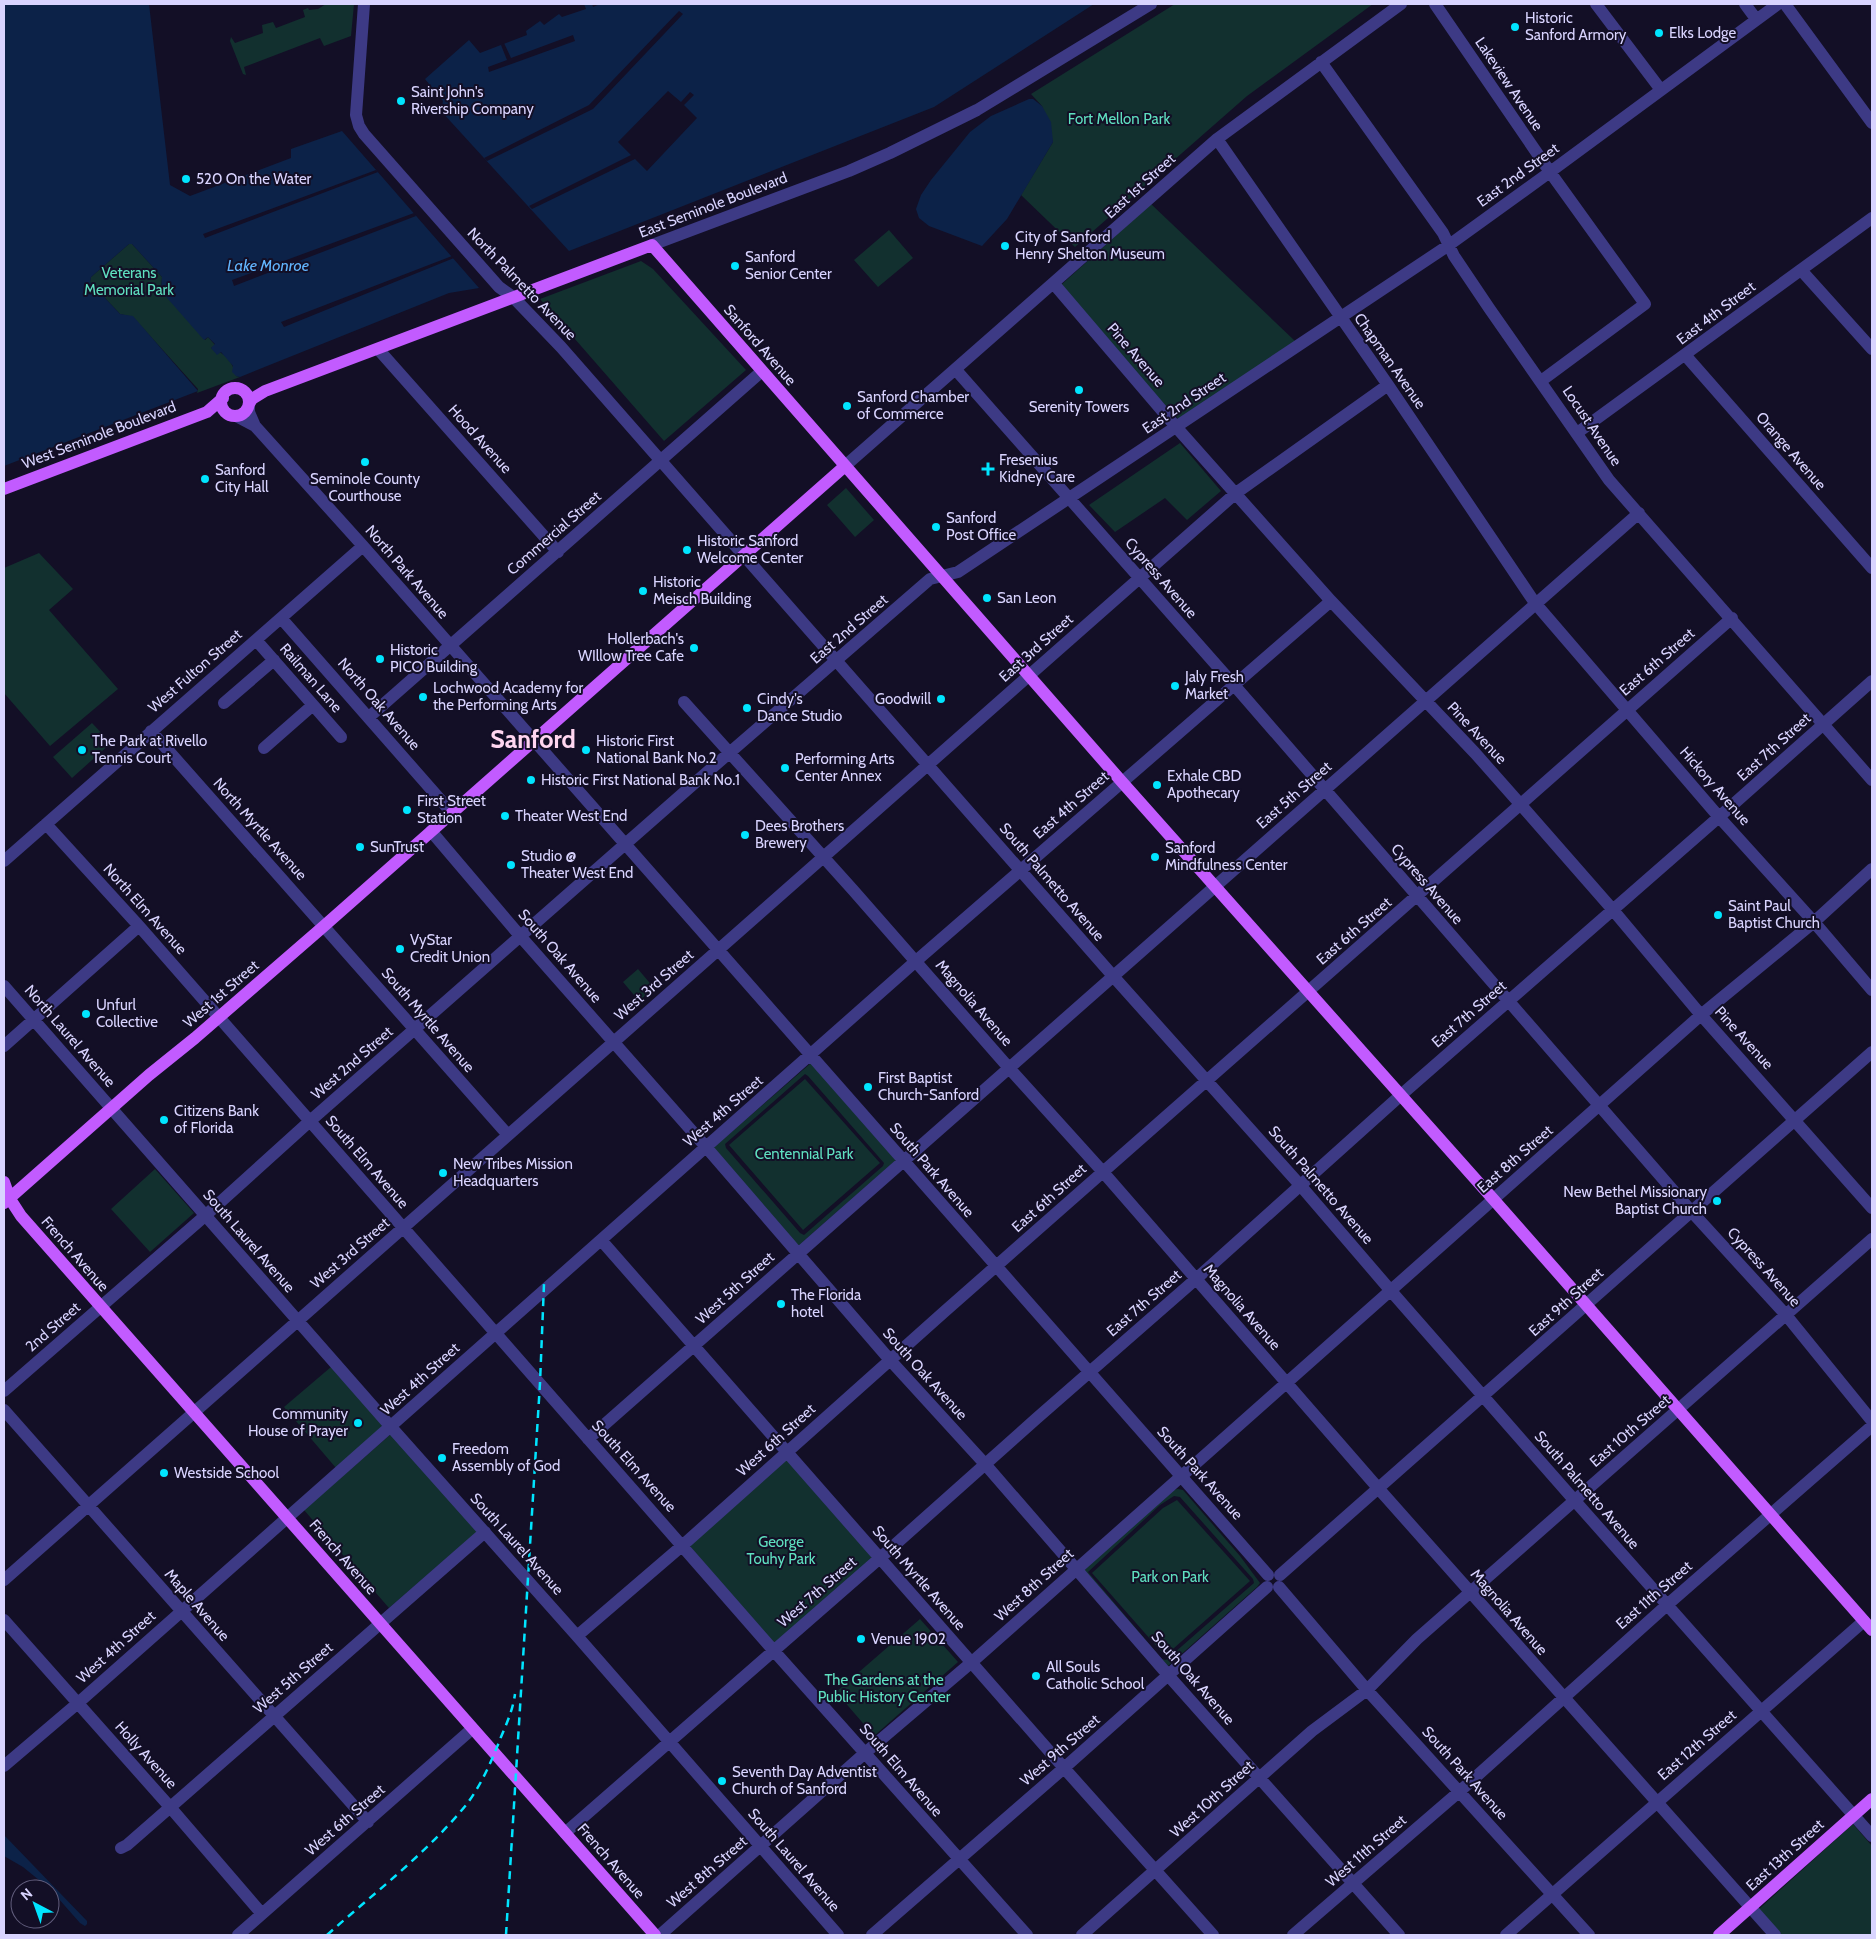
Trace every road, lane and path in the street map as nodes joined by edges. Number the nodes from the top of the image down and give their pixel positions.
1 (364, 4) edge
2 (1151, 4) edge
3 (1401, 4) edge
4 (1434, 4) edge
5 (1596, 4) edge
6 (1745, 4) edge
7 (1778, 4) edge
8 (1785, 4) edge
9 (1756, 19) junction
10 (1321, 62) junction
11 (1661, 90) junction
12 (1872, 123) edge
13 (1217, 138) junction
14 (1550, 172) junction
15 (1872, 218) edge
16 (652, 245) junction
17 (1448, 245) junction
18 (1801, 270) junction
19 (1054, 284) junction
20 (513, 297) junction
21 (1340, 317) junction
22 (378, 349) junction
23 (1872, 349) edge
24 (1686, 356) junction
25 (956, 370) junction
26 (761, 372) junction
27 (1541, 381) junction
28 (1388, 385) junction
29 (242, 390) junction
30 (265, 391) junction
31 (223, 398) junction
32 (249, 405) junction
33 (207, 412) junction
34 (232, 415) junction
35 (255, 426) junction
36 (1177, 428) junction
37 (1577, 433) junction
38 (661, 461) junction
39 (845, 466) junction
40 (4, 489) edge
41 (1236, 493) junction
42 (1069, 498) junction
43 (1639, 513) junction
44 (363, 546) junction
45 (558, 552) junction
46 (744, 555) junction
47 (1872, 568) edge
48 (941, 577) junction
49 (1138, 578) junction
50 (1330, 601) junction
51 (1535, 603) junction
52 (281, 618) junction
53 (1732, 618) junction
54 (256, 640) junction
55 (451, 646) junction
56 (274, 660) junction
57 (838, 660) junction
58 (1029, 676) junction
59 (1872, 681) edge
60 (1234, 685) junction
61 (684, 702) dead end
62 (1426, 702) junction
63 (224, 703) dead end
64 (314, 706) junction
65 (1628, 710) junction
66 (369, 718) junction
67 (1823, 724) junction
68 (151, 732) junction
69 (341, 737) dead end
70 (533, 740) junction
71 (264, 748) dead end
72 (730, 753) junction
73 (928, 766) junction
74 (1872, 780) edge
75 (1122, 782) junction
76 (1324, 790) junction
77 (1521, 805) junction
78 (452, 812) junction
79 (1719, 817) junction
80 (46, 824) junction
81 (431, 831) junction
82 (626, 845) junction
83 (823, 857) junction
84 (4, 861) edge
85 (1872, 869) edge
86 (1021, 870) junction
87 (1215, 886) junction
88 (1417, 897) junction
89 (1614, 910) junction
90 (1814, 922) junction
91 (139, 926) junction
92 (324, 926) junction
93 (521, 937) junction
94 (719, 951) junction
95 (916, 961) junction
96 (1113, 976) junction
97 (4, 986) edge
98 (1872, 990) edge
99 (1308, 991) junction
100 (1508, 1002) junction
101 (1701, 1015) junction
102 (218, 1018) junction
103 (34, 1019) junction
104 (415, 1030) junction
105 (614, 1043) junction
106 (4, 1046) edge
107 (1872, 1052) edge
108 (812, 1056) junction
109 (1009, 1068) junction
110 (1208, 1080) junction
111 (1401, 1095) junction
112 (1601, 1106) junction
113 (111, 1108) junction
114 (1795, 1120) junction
115 (310, 1121) junction
116 (508, 1135) junction
117 (706, 1147) junction
118 (904, 1161) junction
119 (1103, 1172) junction
120 (4, 1182) edge
121 (1300, 1184) junction
122 (1494, 1200) junction
123 (5, 1202) edge
124 (1872, 1208) edge
125 (1691, 1211) junction
126 (206, 1215) junction
127 (404, 1228) junction
128 (1872, 1239) edge
129 (601, 1240) junction
130 (798, 1254) junction
131 (996, 1267) junction
132 (1196, 1279) junction
133 (1391, 1291) junction
134 (1587, 1306) junction
135 (100, 1307) junction
136 (1786, 1315) junction
137 (297, 1321) junction
138 (496, 1334) junction
139 (694, 1346) junction
140 (890, 1360) junction
141 (1088, 1372) junction
142 (1287, 1383) junction
143 (4, 1391) edge
144 (1484, 1396) junction
145 (4, 1410) edge
146 (1678, 1411) junction
147 (194, 1412) junction
148 (1872, 1421) edge
149 (1872, 1426) edge
150 (391, 1427) junction
151 (588, 1439) junction
152 (787, 1452) junction
153 (984, 1464) junction
154 (1182, 1476) junction
155 (1378, 1488) junction
156 (1575, 1501) junction
157 (88, 1506) junction
158 (1771, 1515) junction
159 (287, 1518) junction
160 (485, 1532) junction
161 (683, 1545) junction
162 (880, 1558) junction
163 (1076, 1570) junction
164 (4, 1580) edge
165 (1273, 1581) junction
166 (1470, 1592) junction
167 (1667, 1605) junction
168 (181, 1611) junction
169 (4, 1620) edge
170 (380, 1623) junction
171 (1868, 1626) edge
172 (577, 1636) junction
173 (774, 1651) junction
174 (972, 1662) junction
175 (1168, 1675) junction
176 (1367, 1690) junction
177 (1563, 1698) junction
178 (78, 1703) junction
179 (1760, 1710) junction
180 (274, 1717) junction
181 (472, 1729) junction
182 (669, 1743) junction
183 (865, 1753) junction
184 (4, 1766) edge
185 (1064, 1768) junction
186 (1259, 1778) junction
187 (1460, 1791) junction
188 (1872, 1799) edge
189 (1656, 1802) junction
190 (170, 1807) junction
191 (1854, 1815) junction
192 (368, 1822) junction
193 (565, 1833) junction
194 (1872, 1836) edge
195 (761, 1846) junction
196 (121, 1848) dead end
197 (958, 1860) junction
198 (1157, 1871) junction
199 (1353, 1883) junction
200 (1553, 1895) junction
201 (1751, 1908) junction
202 (262, 1914) junction
203 (238, 1935) edge
204 (654, 1935) edge
205 (660, 1935) edge
206 (838, 1935) edge
207 (872, 1935) edge
208 (1026, 1935) edge
209 (1082, 1935) edge
210 (1213, 1935) edge
211 (1293, 1935) edge
212 (1399, 1935) edge
213 (1506, 1935) edge
214 (1589, 1935) edge
215 (1718, 1935) edge
216 (1774, 1935) edge

1 - 20 street, North Palmetto Avenue
2 - 16 street, East Seminole Boulevard
3 - 10 street, East 1st Street
4 - 14 street, Lakeview Avenue
5 - 11 street
6 - 9 street
7 - 9 street, East 2nd Street
8 - 12 street
9 - 11 street, East 2nd Street
10 - 13 street, East 1st Street
10 - 17 street, Locust Avenue
11 - 14 street, East 2nd Street
13 - 19 street, East 1st Street
13 - 21 street, Chapman Avenue
14 - 17 street, East 2nd Street
14 - 27 street, Lakeview Avenue
15 - 18 street, East 4th Street
16 - 20 main road, East Seminole Boulevard
16 - 26 main road, Sanford Avenue
17 - 21 street, East 2nd Street
17 - 27 street, Locust Avenue
18 - 23 street
18 - 24 street, East 4th Street
19 - 25 street, East 1st Street
19 - 36 street, Pine Avenue
20 - 22 main road, East Seminole Boulevard
20 - 38 street, North Palmetto Avenue
21 - 28 street, Chapman Avenue
21 - 36 street, East 2nd Street
22 - 30 main road, East Seminole Boulevard
22 - 45 street, Hood Avenue
24 - 37 street, East 4th Street
24 - 47 street, Orange Avenue
25 - 39 street, East 1st Street
25 - 42 street, Cypress Avenue
26 - 38 street, Commercial Street
26 - 39 main road, Sanford Avenue
27 - 37 street, Locust Avenue
28 - 41 street, East 3rd Street
28 - 51 street, Chapman Avenue
29 - 30 main road, East Seminole Boulevard
29 - 31 main road, West Seminole Boulevard
29 - 32 main road
30 - 32 main road, East Seminole Boulevard
31 - 33 main road, West Seminole Boulevard
31 - 34 main road
32 - 34 main road
32 - 35 street
33 - 34 main road, West Seminole Boulevard
33 - 40 main road, West Seminole Boulevard
34 - 35 street
35 - 44 street, North Park Avenue
36 - 41 street, Pine Avenue
36 - 42 street, East 2nd Street
37 - 43 street, Locust Avenue
38 - 45 street, Commercial Street
38 - 46 street, North Palmetto Avenue
39 - 46 main road, West 1st Street
39 - 48 main road, Sanford Avenue
41 - 49 street, East 3rd Street
41 - 50 street, Pine Avenue
42 - 48 street, East 2nd Street
42 - 49 street, Cypress Avenue
43 - 51 street, East 5th Street
43 - 53 street, Locust Avenue
44 - 52 street, West Fulton Street
44 - 55 street, North Park Avenue
45 - 55 street, Commercial Street
46 - 57 street, South Palmetto Avenue
46 - 70 main road, West 1st Street
48 - 57 street, East 2nd Street
48 - 58 main road, Sanford Avenue
49 - 58 street, East 3rd Street
49 - 60 street, Cypress Avenue
50 - 60 street, East 4th Street
50 - 62 street, Pine Avenue
51 - 62 street, East 5th Street
51 - 65 street, Hickory Avenue
52 - 54 street, West Fulton Street
52 - 66 street, North Oak Avenue
53 - 65 street, East 6th Street
53 - 67 street, Locust Avenue
54 - 56 street, Railman Lane
54 - 68 street, West Fulton Street
55 - 66 street, Commercial Street
55 - 70 street, North Park Avenue
56 - 63 street
56 - 64 street, Railman Lane
57 - 72 street, East 2nd Street
57 - 73 street, South Palmetto Avenue
58 - 73 street, East 3rd Street
58 - 75 main road, Sanford Avenue
59 - 67 street, East 7th Street
60 - 75 street, East 4th Street
60 - 76 street, Cypress Avenue
61 - 72 street, Magnolia Avenue
62 - 76 street, East 5th Street
62 - 77 street, Pine Avenue
64 - 69 street, Railman Lane
64 - 71 street
65 - 77 street, East 6th Street
65 - 79 street, Hickory Avenue
66 - 78 street, North Oak Avenue
67 - 74 street, Locust Avenue
67 - 79 street, East 7th Street
68 - 80 street, West Fulton Street
68 - 92 street, North Myrtle Avenue
70 - 78 main road, West 1st Street
70 - 82 street, South Park Avenue
72 - 82 street, East 2nd Street
72 - 83 street, Magnolia Avenue
73 - 83 street, East 3rd Street
73 - 86 street, South Palmetto Avenue
75 - 86 street, East 4th Street
75 - 87 main road, Sanford Avenue
76 - 87 street, East 5th Street
76 - 88 street, Cypress Avenue
77 - 88 street, East 6th Street
77 - 89 street, Pine Avenue
78 - 81 main road, West 1st Street
79 - 89 street, East 7th Street
79 - 90 street, Hickory Avenue
80 - 84 street, West Fulton Street
80 - 91 street, North Elm Avenue
81 - 92 main road, West 1st Street
81 - 93 street, South Oak Avenue
82 - 93 street, West 2nd Street
82 - 94 street, South Park Avenue
83 - 94 street, East 3rd Street
83 - 95 street, Magnolia Avenue
85 - 90 street, East 8th Street
86 - 95 street, East 4th Street
86 - 96 street, South Palmetto Avenue
87 - 96 street, East 5th Street
87 - 99 main road, Sanford Avenue
88 - 99 street, East 6th Street
88 - 100 street, Cypress Avenue
89 - 100 street, East 7th Street
89 - 101 street, Pine Avenue
90 - 98 street, Hickory Avenue
90 - 101 street, East 8th Street
91 - 102 street, North Elm Avenue
91 - 103 street
92 - 102 main road, West 1st Street
92 - 104 street, South Myrtle Avenue
93 - 104 street, West 2nd Street
93 - 105 street, South Oak Avenue
94 - 105 street, West 3rd Street
94 - 108 street, South Park Avenue
95 - 108 street, East 4th Street
95 - 109 street, Magnolia Avenue
96 - 109 street, East 5th Street
96 - 110 street, South Palmetto Avenue
97 - 103 street, North Laurel Avenue
99 - 110 street, East 6th Street
99 - 111 main road, Sanford Avenue
100 - 111 street, East 7th Street
100 - 112 street, Cypress Avenue
101 - 112 street, East 8th Street
101 - 114 street, Pine Avenue
102 - 113 main road, West 1st Street
102 - 115 street, South Elm Avenue
103 - 106 street
103 - 113 street, North Laurel Avenue
104 - 115 street, West 2nd Street
104 - 116 street, South Myrtle Avenue
105 - 116 street, West 3rd Street
105 - 117 street, South Oak Avenue
107 - 114 street, East 9th Street
108 - 117 street, West 4th Street
108 - 118 street, South Park Avenue
109 - 118 street, East 5th Street
109 - 119 street, Magnolia Avenue
110 - 119 street, East 6th Street
110 - 121 street, South Palmetto Avenue
111 - 121 street, East 7th Street
111 - 122 main road, Sanford Avenue
112 - 122 street, East 8th Street
112 - 125 street, Cypress Avenue
113 - 123 main road, West 1st Street
113 - 126 street, South Laurel Avenue
114 - 124 street, Pine Avenue
114 - 125 street, East 9th Street
115 - 126 street, West 2nd Street
115 - 127 street, South Elm Avenue
116 - 127 street, West 3rd Street
117 - 129 street, West 4th Street
117 - 130 street, South Oak Avenue
118 - 130 street, West 5th Street
118 - 131 street, South Park Avenue
119 - 131 street, East 6th Street
119 - 132 street, Magnolia Avenue
120 - 123 main road, French Avenue
121 - 132 street, East 7th Street
121 - 133 street, South Palmetto Avenue
122 - 133 street, East 8th Street
122 - 134 main road, Sanford Avenue
123 - 135 main road, French Avenue
125 - 134 street, East 9th Street
125 - 136 street, Cypress Avenue
126 - 135 street, West 2nd Street
126 - 137 street, South Laurel Avenue
127 - 137 street, West 3rd Street
127 - 138 street, South Elm Avenue
128 - 136 street, East 10th Street
129 - 138 street, West 4th Street
129 - 139 street, South Myrtle Avenue
130 - 139 street, West 5th Street
130 - 140 street, South Oak Avenue
131 - 140 street, West 6th Street
131 - 141 street, South Park Avenue
132 - 141 street, East 7th Street
132 - 142 street, Magnolia Avenue
133 - 142 street, East 8th Street
133 - 144 street, South Palmetto Avenue
134 - 144 street, East 9th Street
134 - 146 main road, Sanford Avenue
135 - 143 street, 2nd Street
135 - 147 main road, French Avenue
136 - 146 street, East 10th Street
136 - 148 street, Cypress Avenue
137 - 147 street, West 3rd Street
137 - 150 street, South Laurel Avenue
138 - 150 street, West 4th Street
138 - 151 street, South Elm Avenue
139 - 151 street, West 5th Street
139 - 152 street, South Myrtle Avenue
140 - 152 street, West 6th Street
140 - 153 street, South Oak Avenue
141 - 153 street, West 7th Street
141 - 154 street, South Park Avenue
142 - 154 street, East 8th Street
142 - 155 street, Magnolia Avenue
144 - 155 street, East 9th Street
144 - 156 street, South Palmetto Avenue
145 - 157 street, Maple Avenue
146 - 156 street, East 10th Street
146 - 158 main road, Sanford Avenue
147 - 157 street, West 3rd Street
147 - 159 main road, French Avenue
149 - 158 street, East 11th Street
150 - 159 street, West 4th Street
150 - 160 street, South Laurel Avenue
151 - 161 street, South Elm Avenue
152 - 161 street, West 6th Street
152 - 162 street, South Myrtle Avenue
153 - 162 street, West 7th Street
153 - 163 street, South Oak Avenue
154 - 163 street, West 8th Street
154 - 165 street, South Park Avenue
155 - 165 street, East 9th Street
155 - 166 street, Magnolia Avenue
156 - 166 street, East 10th Street
156 - 167 street, South Palmetto Avenue
157 - 164 street, West 3rd Street
157 - 168 street, Maple Avenue
158 - 167 street, East 11th Street
158 - 171 main road, Sanford Avenue
159 - 168 street, West 4th Street
159 - 170 main road, French Avenue
160 - 170 street, West 5th Street
160 - 172 street, South Laurel Avenue
161 - 172 street, West 6th Street
161 - 173 street, South Elm Avenue
162 - 173 street, West 7th Street
162 - 174 street, South Myrtle Avenue
163 - 174 street, West 8th Street
163 - 175 street, South Oak Avenue
165 - 175 street, West 9th Street
165 - 176 street, South Park Avenue
166 - 176 street, East 10th Street
166 - 177 street, Magnolia Avenue
167 - 177 street, East 11th Street
167 - 179 street, South Palmetto Avenue
168 - 178 street, West 4th Street
168 - 180 street, Maple Avenue
169 - 178 street, Holly Avenue
170 - 180 street, West 5th Street
170 - 181 main road, French Avenue
171 - 179 street, East 12th Street
172 - 182 street, South Laurel Avenue
173 - 182 street, West 7th Street
173 - 183 street, South Elm Avenue
174 - 183 street, West 8th Street
174 - 185 street, South Myrtle Avenue
175 - 185 street, West 9th Street
175 - 186 street, South Oak Avenue
176 - 186 street, West 10th Street
176 - 187 street, South Park Avenue
177 - 187 street, East 11th Street
177 - 189 street, Magnolia Avenue
178 - 184 street, West 4th Street
178 - 190 street, Holly Avenue
179 - 189 street, East 12th Street
179 - 191 street, South Palmetto Avenue
180 - 190 street, West 5th Street
180 - 192 street, Maple Avenue
181 - 192 street, West 6th Street
181 - 193 main road, French Avenue
182 - 193 street, West 7th Street
182 - 195 street, South Laurel Avenue
183 - 195 street, West 8th Street
183 - 197 street, South Elm Avenue
185 - 197 street, West 9th Street
185 - 198 street, South Myrtle Avenue
186 - 198 street, West 10th Street
186 - 199 street, South Oak Avenue
187 - 199 street, West 11th Street
187 - 200 street, South Park Avenue
188 - 191 main road, East 13th Street
189 - 200 street, East 12th Street
189 - 201 street, Magnolia Avenue
190 - 196 street, West 5th Street
190 - 202 street, Holly Avenue
191 - 194 street, South Palmetto Avenue
191 - 201 main road, East 13th Street
192 - 202 street, West 6th Street
193 - 204 main road, French Avenue
195 - 205 street, West 8th Street
195 - 206 street, South Laurel Avenue
197 - 207 street, West 9th Street
197 - 208 street, South Elm Avenue
198 - 209 street, West 10th Street
198 - 210 street, South Myrtle Avenue
199 - 211 street, West 11th Street
199 - 212 street, South Oak Avenue
200 - 213 street, East 12th Street
200 - 214 street, South Park Avenue
201 - 215 main road, East 13th Street
201 - 216 street, Magnolia Avenue
202 - 203 street, West 6th Street

